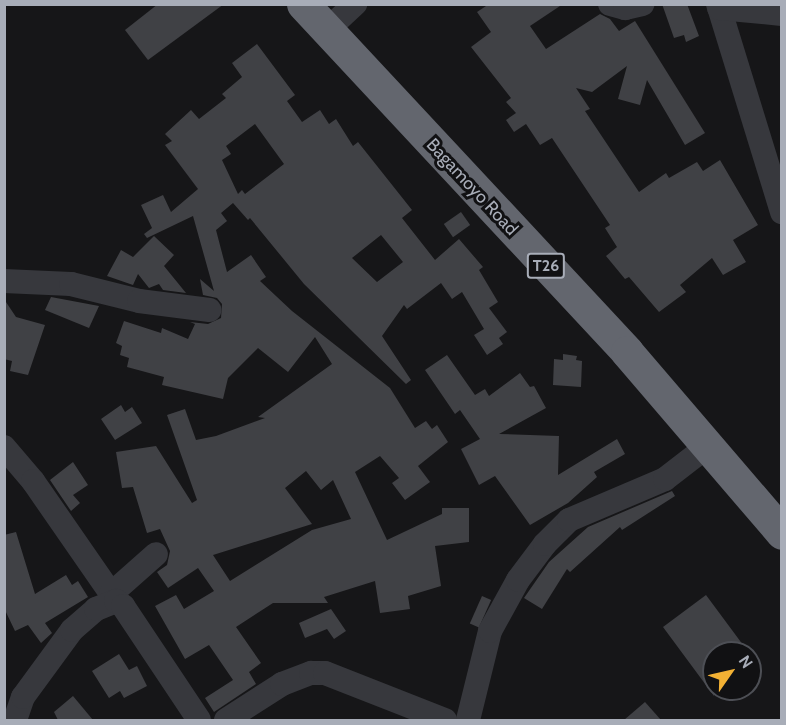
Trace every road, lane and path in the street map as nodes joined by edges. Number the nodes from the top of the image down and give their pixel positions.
1 (303, 4) edge
2 (355, 4) edge
3 (610, 4) edge
4 (643, 4) edge
5 (719, 6) edge
6 (782, 14) edge
7 (326, 31) junction
8 (782, 212) edge
9 (4, 281) edge
10 (209, 310) dead end
11 (709, 445) junction
12 (4, 447) edge
13 (782, 533) edge
14 (156, 554) dead end
15 (114, 598) junction
16 (15, 720) edge
17 (199, 720) edge
18 (226, 720) edge
19 (445, 720) edge
20 (468, 720) edge

1 - 7 highway, Bagamoyo Road / T26
2 - 7 street
3 - 4 street
5 - 6 street
5 - 8 street
7 - 11 highway, Bagamoyo Road / T26
9 - 10 street
11 - 13 highway, Bagamoyo Road / T26
11 - 20 street
12 - 15 street
14 - 15 street
15 - 16 street
15 - 17 street
18 - 19 street

